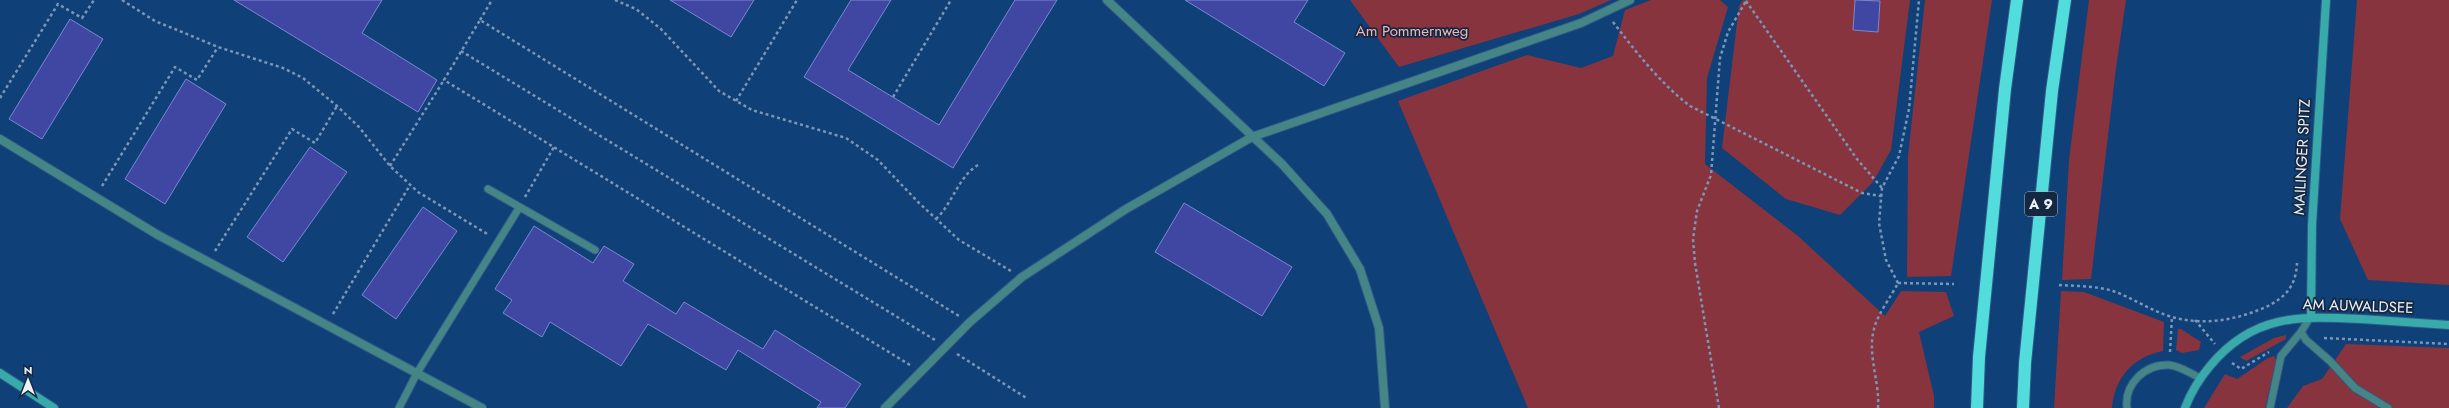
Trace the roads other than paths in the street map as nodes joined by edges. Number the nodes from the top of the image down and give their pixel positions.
1 (1107, 0) edge
2 (1630, 0) edge
3 (2017, 0) edge
4 (2064, 0) edge
5 (2326, 0) edge
6 (1252, 137) junction
7 (0, 139) edge
8 (488, 189) dead end
9 (519, 208) junction
10 (595, 250) dead end
11 (2311, 316) junction
12 (2449, 325) edge
13 (2301, 332) junction
14 (417, 373) junction
15 (0, 374) edge
16 (2200, 378) junction
17 (54, 408) edge
18 (399, 408) edge
19 (482, 408) edge
20 (885, 408) edge
21 (1385, 408) edge
22 (1977, 408) edge
23 (2023, 408) edge
24 (2127, 408) edge
25 (2185, 408) edge
26 (2270, 408) edge
27 (2388, 408) edge

1 - 6 street
2 - 6 street
3 - 22 highway
4 - 23 highway, A 9
5 - 11 street, MAILINGER SPITZ
6 - 20 street
6 - 21 street
7 - 14 street
8 - 9 lane
9 - 10 lane
9 - 14 lane
11 - 12 street, AM AUWALDSEE
11 - 13 lane
11 - 16 street, AM AUWALDSEE
13 - 26 lane
13 - 27 lane
14 - 18 lane
14 - 19 street
15 - 17 street
16 - 24 lane
16 - 25 street, AM AUWALDSEE

